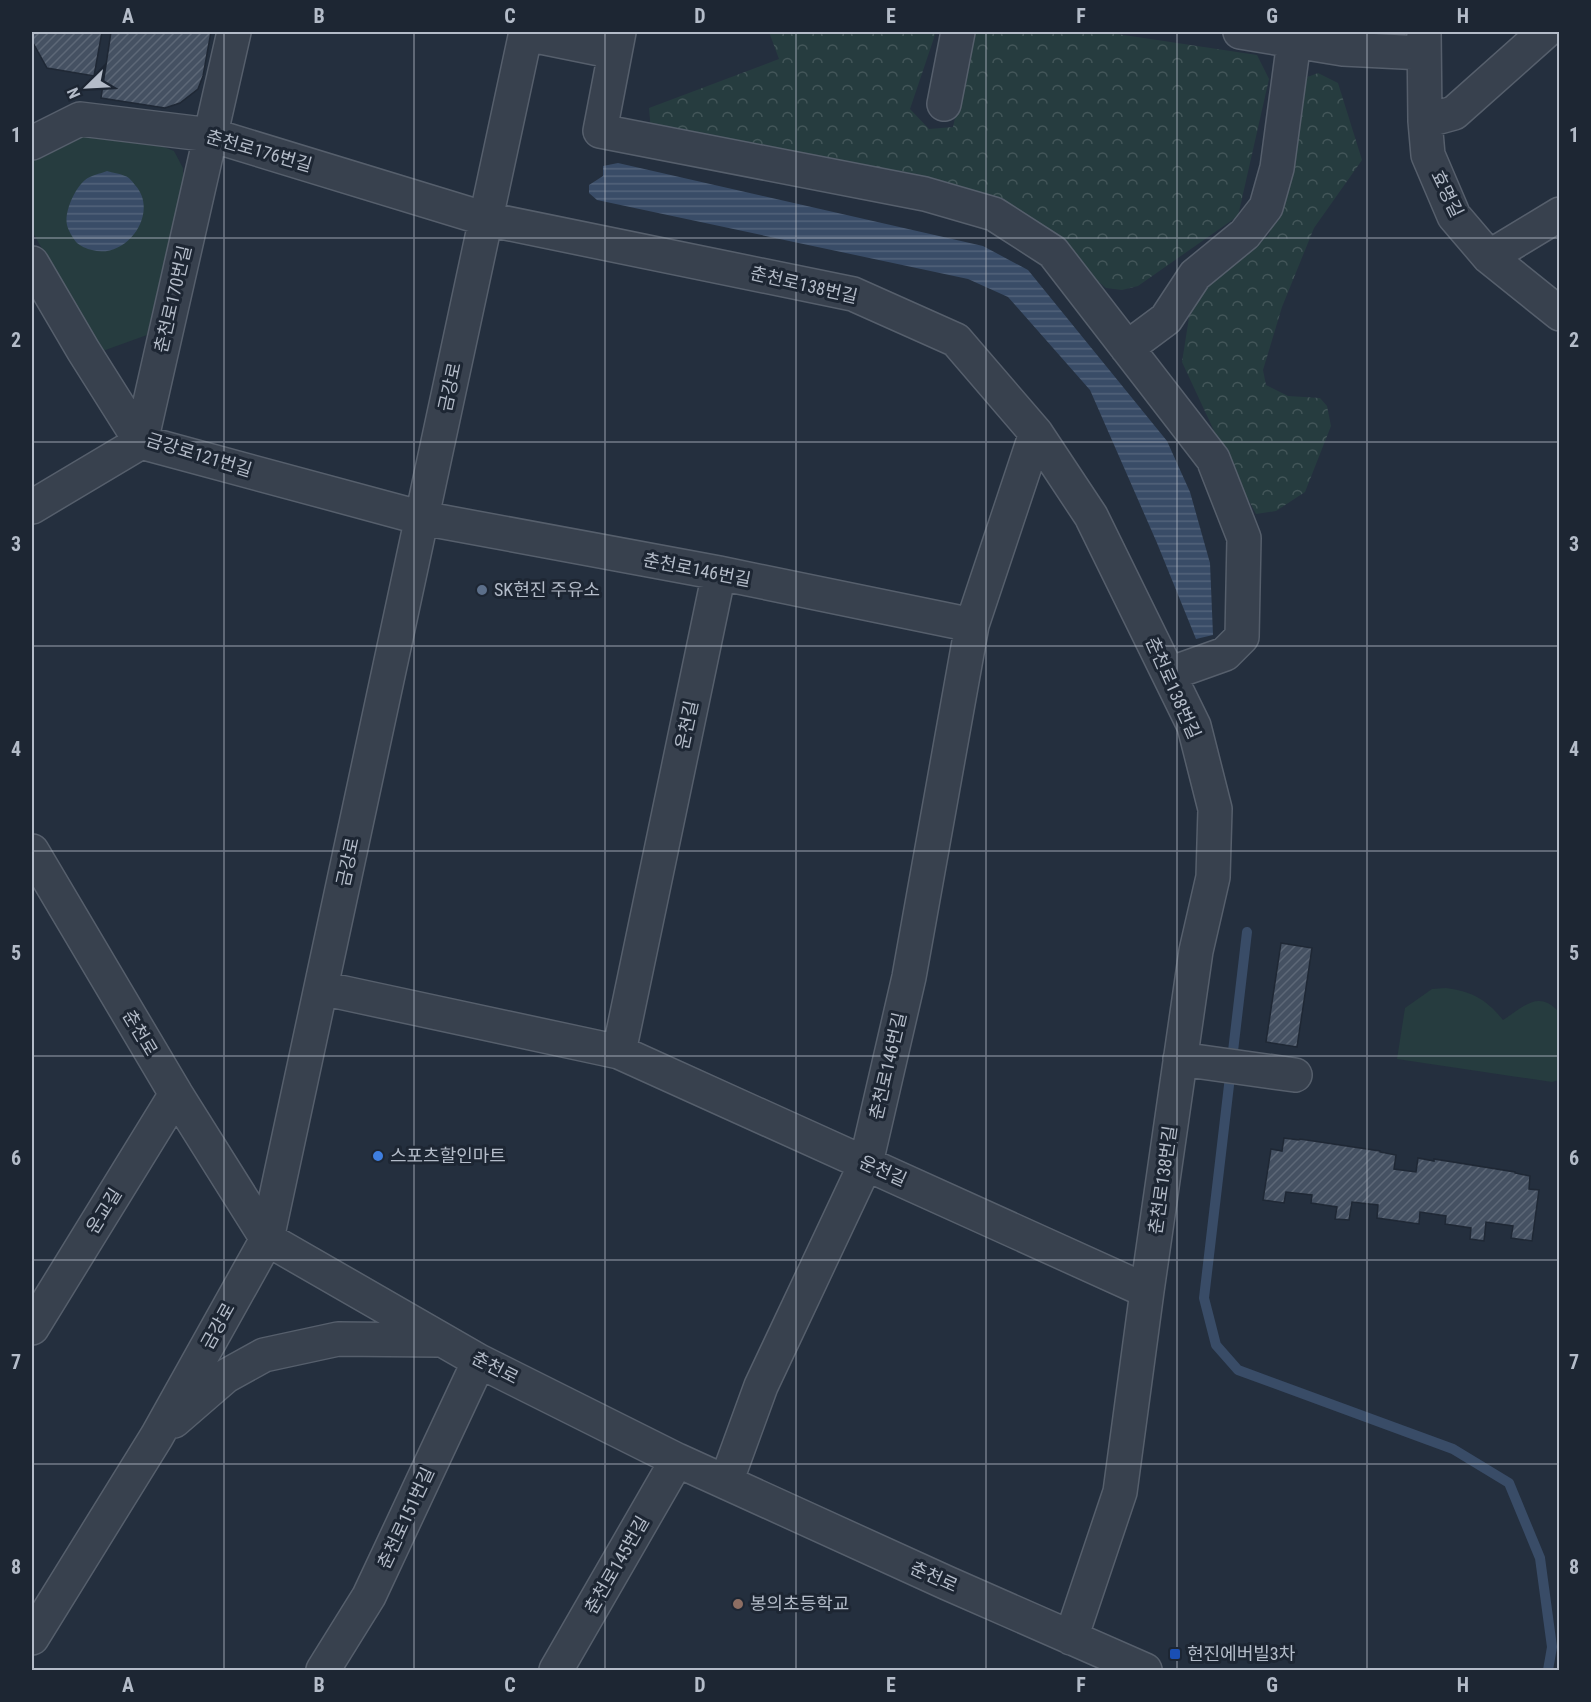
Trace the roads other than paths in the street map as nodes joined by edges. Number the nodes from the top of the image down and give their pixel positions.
1 (234, 32) edge
2 (958, 32) edge
3 (1240, 32) edge
4 (1545, 32) edge
5 (526, 33) edge
6 (1294, 41) junction
7 (617, 42) edge
8 (1423, 42) edge
9 (944, 104) dead end
10 (1425, 121) junction
11 (211, 135) junction
12 (32, 143) edge
13 (1560, 214) edge
14 (486, 219) junction
15 (1489, 257) junction
16 (32, 263) edge
17 (1560, 314) edge
18 (1127, 348) junction
19 (1036, 433) junction
20 (141, 442) junction
21 (32, 507) edge
22 (422, 518) junction
23 (719, 573) junction
24 (972, 626) junction
25 (1169, 674) junction
26 (32, 850) edge
27 (321, 988) junction
28 (619, 1052) junction
29 (1180, 1059) junction
30 (1295, 1075) dead end
31 (176, 1094) junction
32 (866, 1163) junction
33 (267, 1239) junction
34 (1147, 1291) junction
35 (37, 1306) edge
36 (442, 1340) junction
37 (479, 1361) junction
38 (157, 1436) junction
39 (677, 1460) junction
40 (726, 1482) junction
41 (32, 1638) edge
42 (1071, 1638) junction
43 (323, 1671) edge
44 (556, 1671) edge
45 (1144, 1671) edge

1 - 11 street, 춘천로170번길
2 - 9 street
3 - 6 street
4 - 10 street
5 - 7 street
5 - 14 street, 금강로
6 - 8 street
6 - 18 street
7 - 18 street
8 - 10 street, 효명길
10 - 15 street, 효명길
11 - 12 street, 춘천로176번길
11 - 14 street, 춘천로176번길
11 - 20 street, 춘천로170번길
13 - 15 street
14 - 19 street, 춘천로138번길
14 - 22 street, 금강로
15 - 17 street, 효명길
16 - 20 street, 금강로121번길
18 - 25 street
19 - 24 street, 춘천로146번길
19 - 25 street, 춘천로138번길
20 - 21 street
20 - 22 street, 금강로121번길
22 - 23 street, 춘천로146번길
22 - 27 street, 금강로
23 - 24 street, 춘천로146번길
23 - 28 street, 운천길
24 - 32 street, 춘천로146번길
25 - 29 street, 춘천로138번길
26 - 31 street, 춘천로
27 - 28 street, 운천길
27 - 33 street, 금강로
28 - 32 street, 운천길
29 - 30 street
29 - 34 street, 춘천로138번길
31 - 33 street, 춘천로
31 - 35 street, 운교길
32 - 34 street, 운천길
32 - 40 street, 춘천로146번길
33 - 36 street, 춘천로
33 - 38 street, 금강로
34 - 42 street, 춘천로138번길
36 - 37 street, 춘천로
36 - 38 street
37 - 39 street, 춘천로
37 - 43 street, 춘천로151번길
38 - 41 street, 금강로
39 - 40 street, 춘천로
39 - 44 street, 춘천로145번길
40 - 42 street, 춘천로
42 - 45 street, 춘천로

